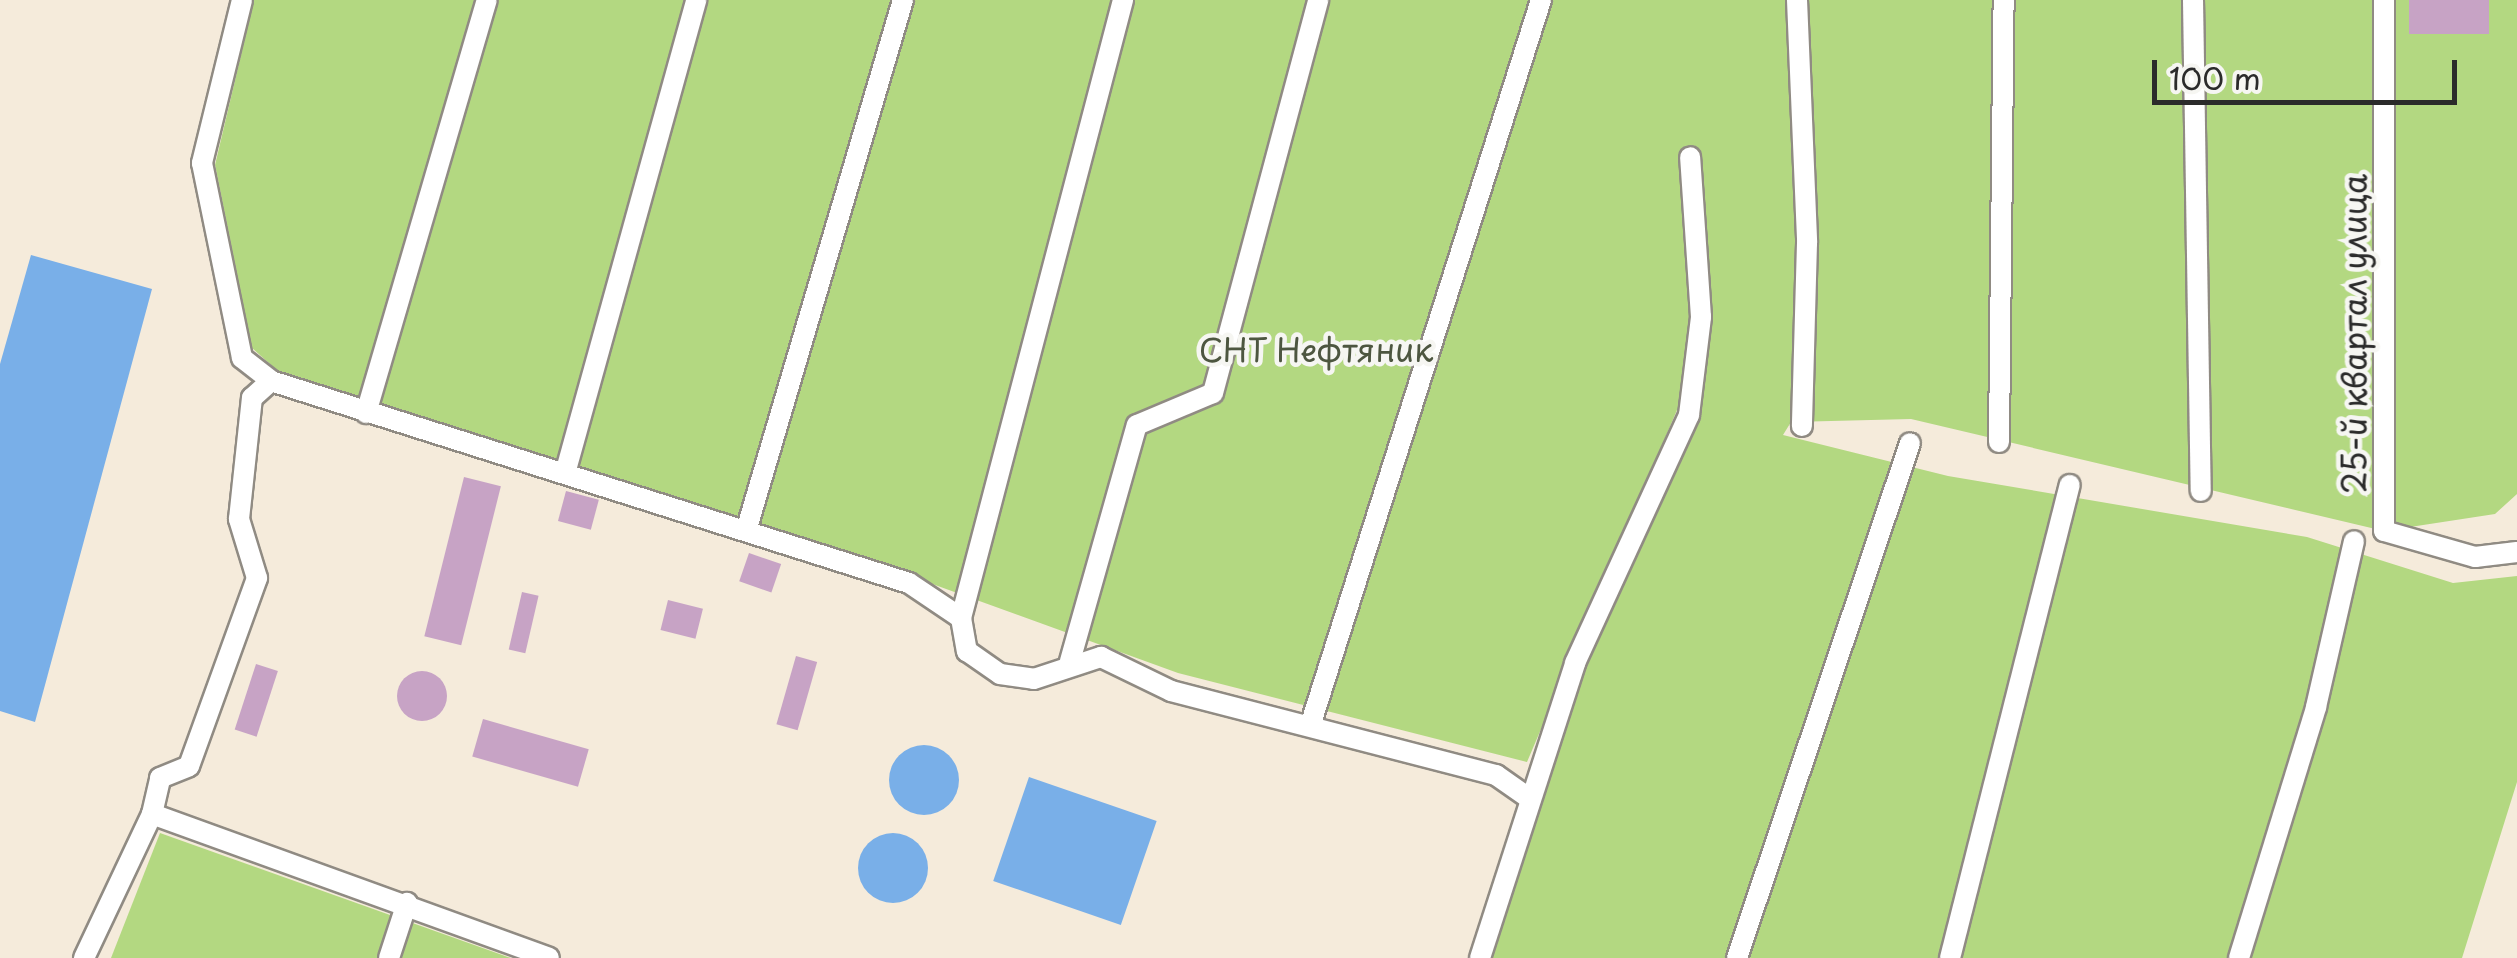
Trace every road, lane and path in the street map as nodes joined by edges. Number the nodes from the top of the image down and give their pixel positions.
1 (242, 0) edge
2 (486, 0) edge
3 (696, 0) edge
4 (903, 0) edge
5 (1123, 0) edge
6 (1318, 0) edge
7 (1541, 0) edge
8 (1797, 0) edge
9 (2004, 0) edge
10 (2194, 0) edge
11 (2384, 0) edge
12 (1690, 157) dead end
13 (271, 381) junction
14 (366, 412) junction
15 (1802, 426) dead end
16 (1999, 442) dead end
17 (1910, 443) dead end
18 (566, 470) junction
19 (2070, 485) dead end
20 (2201, 490) dead end
21 (746, 531) junction
22 (2354, 541) dead end
23 (2517, 552) edge
24 (960, 618) junction
25 (1070, 660) junction
26 (1311, 722) junction
27 (1528, 797) junction
28 (152, 814) junction
29 (407, 904) junction
30 (84, 958) edge
31 (389, 958) edge
32 (549, 958) edge
33 (1480, 958) edge
34 (1737, 958) edge
35 (1950, 958) edge
36 (2239, 958) edge

1 - 13 lane
2 - 14 lane
3 - 18 lane
4 - 21 lane
5 - 24 lane
6 - 25 lane
7 - 26 lane
8 - 15 lane
9 - 16 lane
10 - 20 lane
11 - 23 lane, 25-й квартал улица
12 - 27 lane
13 - 14 lane
13 - 28 lane
14 - 18 lane
17 - 34 lane
18 - 21 lane
19 - 35 lane
21 - 24 lane
22 - 36 lane
24 - 25 lane
25 - 26 lane
26 - 27 lane
27 - 33 lane
28 - 29 lane
28 - 30 lane
29 - 31 lane
29 - 32 lane

